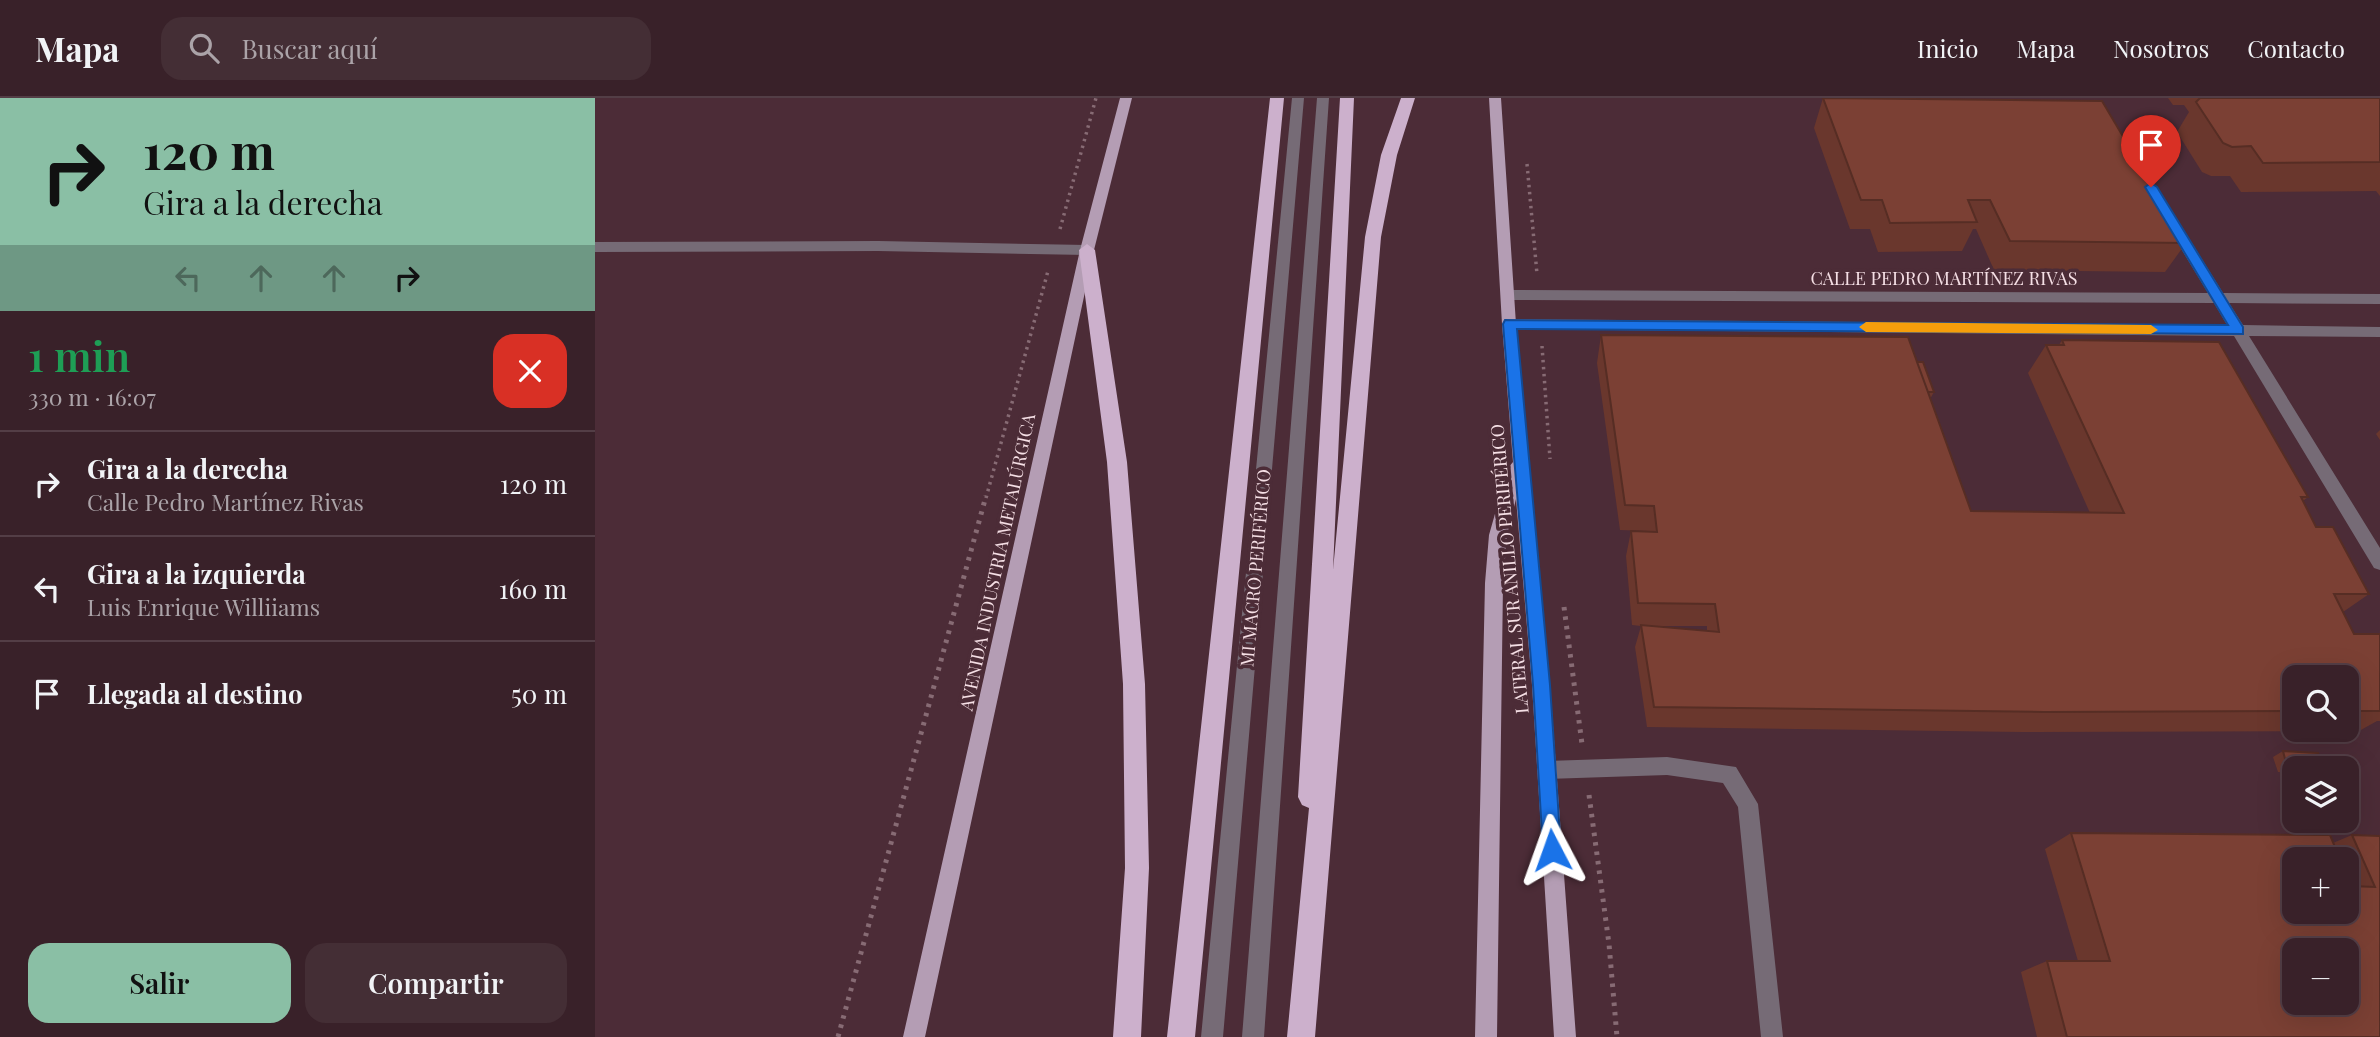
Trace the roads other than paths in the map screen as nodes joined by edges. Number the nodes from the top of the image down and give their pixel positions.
1 (1126, 98) edge
2 (1277, 98) edge
3 (1298, 98) edge
4 (1322, 98) edge
5 (1347, 98) edge
6 (1408, 98) edge
7 (1495, 98) edge
8 (2168, 216) edge
9 (595, 247) edge
10 (1087, 250) junction
11 (1508, 295) junction
12 (1735, 297) junction
13 (2219, 299) junction
14 (2380, 299) edge
15 (1509, 324) junction
16 (1737, 326) junction
17 (2238, 330) junction
18 (2380, 332) edge
19 (1520, 455) junction
20 (2380, 563) edge
21 (1547, 770) junction
22 (914, 1037) edge
23 (1127, 1037) edge
24 (1181, 1037) edge
25 (1212, 1037) edge
26 (1253, 1037) edge
27 (1299, 1037) edge
28 (1486, 1037) edge
29 (1565, 1037) edge
30 (1772, 1037) edge

1 - 10 main road, AVENIDA INDUSTRIA METALÚRGICA
2 - 24 highway
3 - 25 street, MI MACRO PERIFÉRICO
4 - 26 street, MI MACRO PERIFÉRICO
5 - 27 highway
6 - 27 highway
7 - 11 main road, LATERAL SUR ANILLO PERIFÉRICO
8 - 13 street
9 - 10 street
10 - 22 main road, AVENIDA INDUSTRIA METALÚRGICA
10 - 23 highway
11 - 12 street, CALLE PEDRO MARTÍNEZ RIVAS
11 - 15 main road, LATERAL SUR ANILLO PERIFÉRICO
12 - 13 street, CALLE PEDRO MARTÍNEZ RIVAS
12 - 16 street
13 - 14 street, CALLE PEDRO MARTÍNEZ RIVAS
13 - 17 street
15 - 16 street
15 - 19 main road, LATERAL SUR ANILLO PERIFÉRICO
16 - 17 street
17 - 18 street
17 - 20 street
19 - 21 main road, LATERAL SUR ANILLO PERIFÉRICO
19 - 28 main road
21 - 29 main road, LATERAL SUR ANILLO PERIFÉRICO
21 - 30 street

